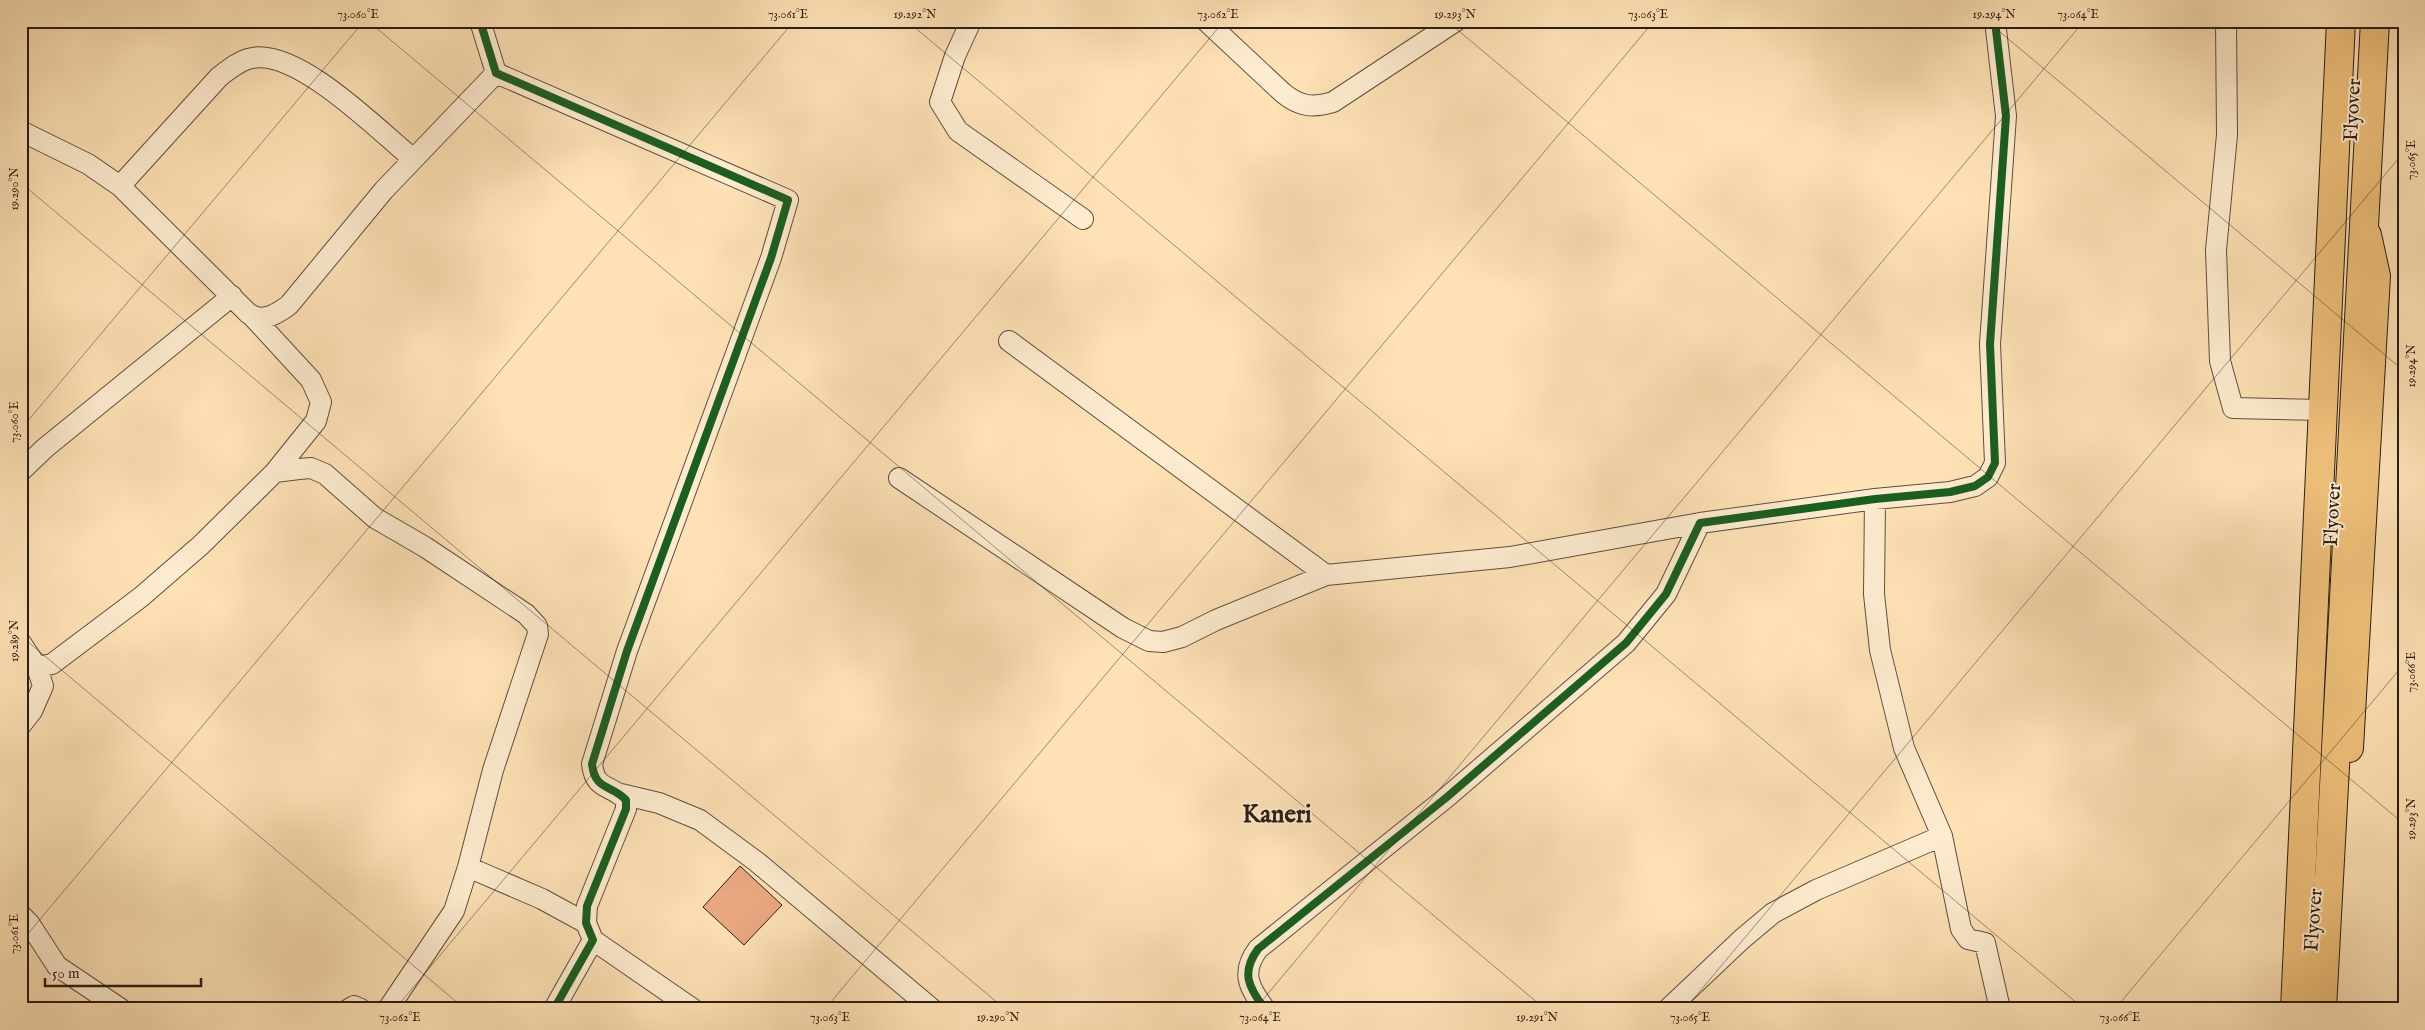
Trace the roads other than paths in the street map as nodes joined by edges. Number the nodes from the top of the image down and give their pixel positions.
1 (480, 21) edge
2 (971, 21) edge
3 (1206, 21) edge
4 (1456, 21) edge
5 (1995, 21) edge
6 (2226, 21) edge
7 (2341, 21) edge
8 (2359, 21) edge
9 (2375, 21) edge
10 (496, 73) junction
11 (21, 131) edge
12 (412, 158) junction
13 (120, 186) junction
14 (1083, 219) dead end
15 (2364, 222) junction
16 (232, 296) junction
17 (253, 317) junction
18 (1009, 341) dead end
19 (2324, 410) junction
20 (21, 472) edge
21 (276, 472) junction
22 (898, 478) dead end
23 (1876, 499) junction
24 (1700, 523) junction
25 (1326, 575) junction
26 (21, 643) edge
27 (37, 667) junction
28 (21, 724) edge
29 (620, 794) junction
30 (1942, 836) junction
31 (468, 867) junction
32 (21, 915) edge
33 (589, 931) junction
34 (121, 1009) edge
35 (349, 1009) edge
36 (361, 1009) edge
37 (388, 1009) edge
38 (554, 1009) edge
39 (693, 1009) edge
40 (932, 1009) edge
41 (1265, 1009) edge
42 (1668, 1009) edge
43 (2000, 1009) edge
44 (2295, 1009) edge
45 (2308, 1009) edge
46 (2322, 1009) edge
47 (2332, 1009) edge

1 - 10 street
2 - 14 street
3 - 4 street
5 - 23 street
6 - 19 street
7 - 19 main road
8 - 45 main road, Flyover
9 - 15 main road, Flyover
10 - 12 street
10 - 29 street
11 - 13 street
12 - 13 street
12 - 17 street
13 - 16 street
15 - 46 main road, Flyover
15 - 47 main road
16 - 17 street
16 - 20 street
17 - 21 street
18 - 25 street
19 - 44 main road
21 - 27 street
21 - 31 street
22 - 25 street
23 - 24 street
23 - 30 street
24 - 25 street
24 - 41 street
26 - 27 street
27 - 28 street
29 - 33 street
29 - 40 street
30 - 42 street
30 - 43 street
31 - 33 street
31 - 37 street
32 - 34 street
33 - 38 street
33 - 39 street
35 - 36 street

